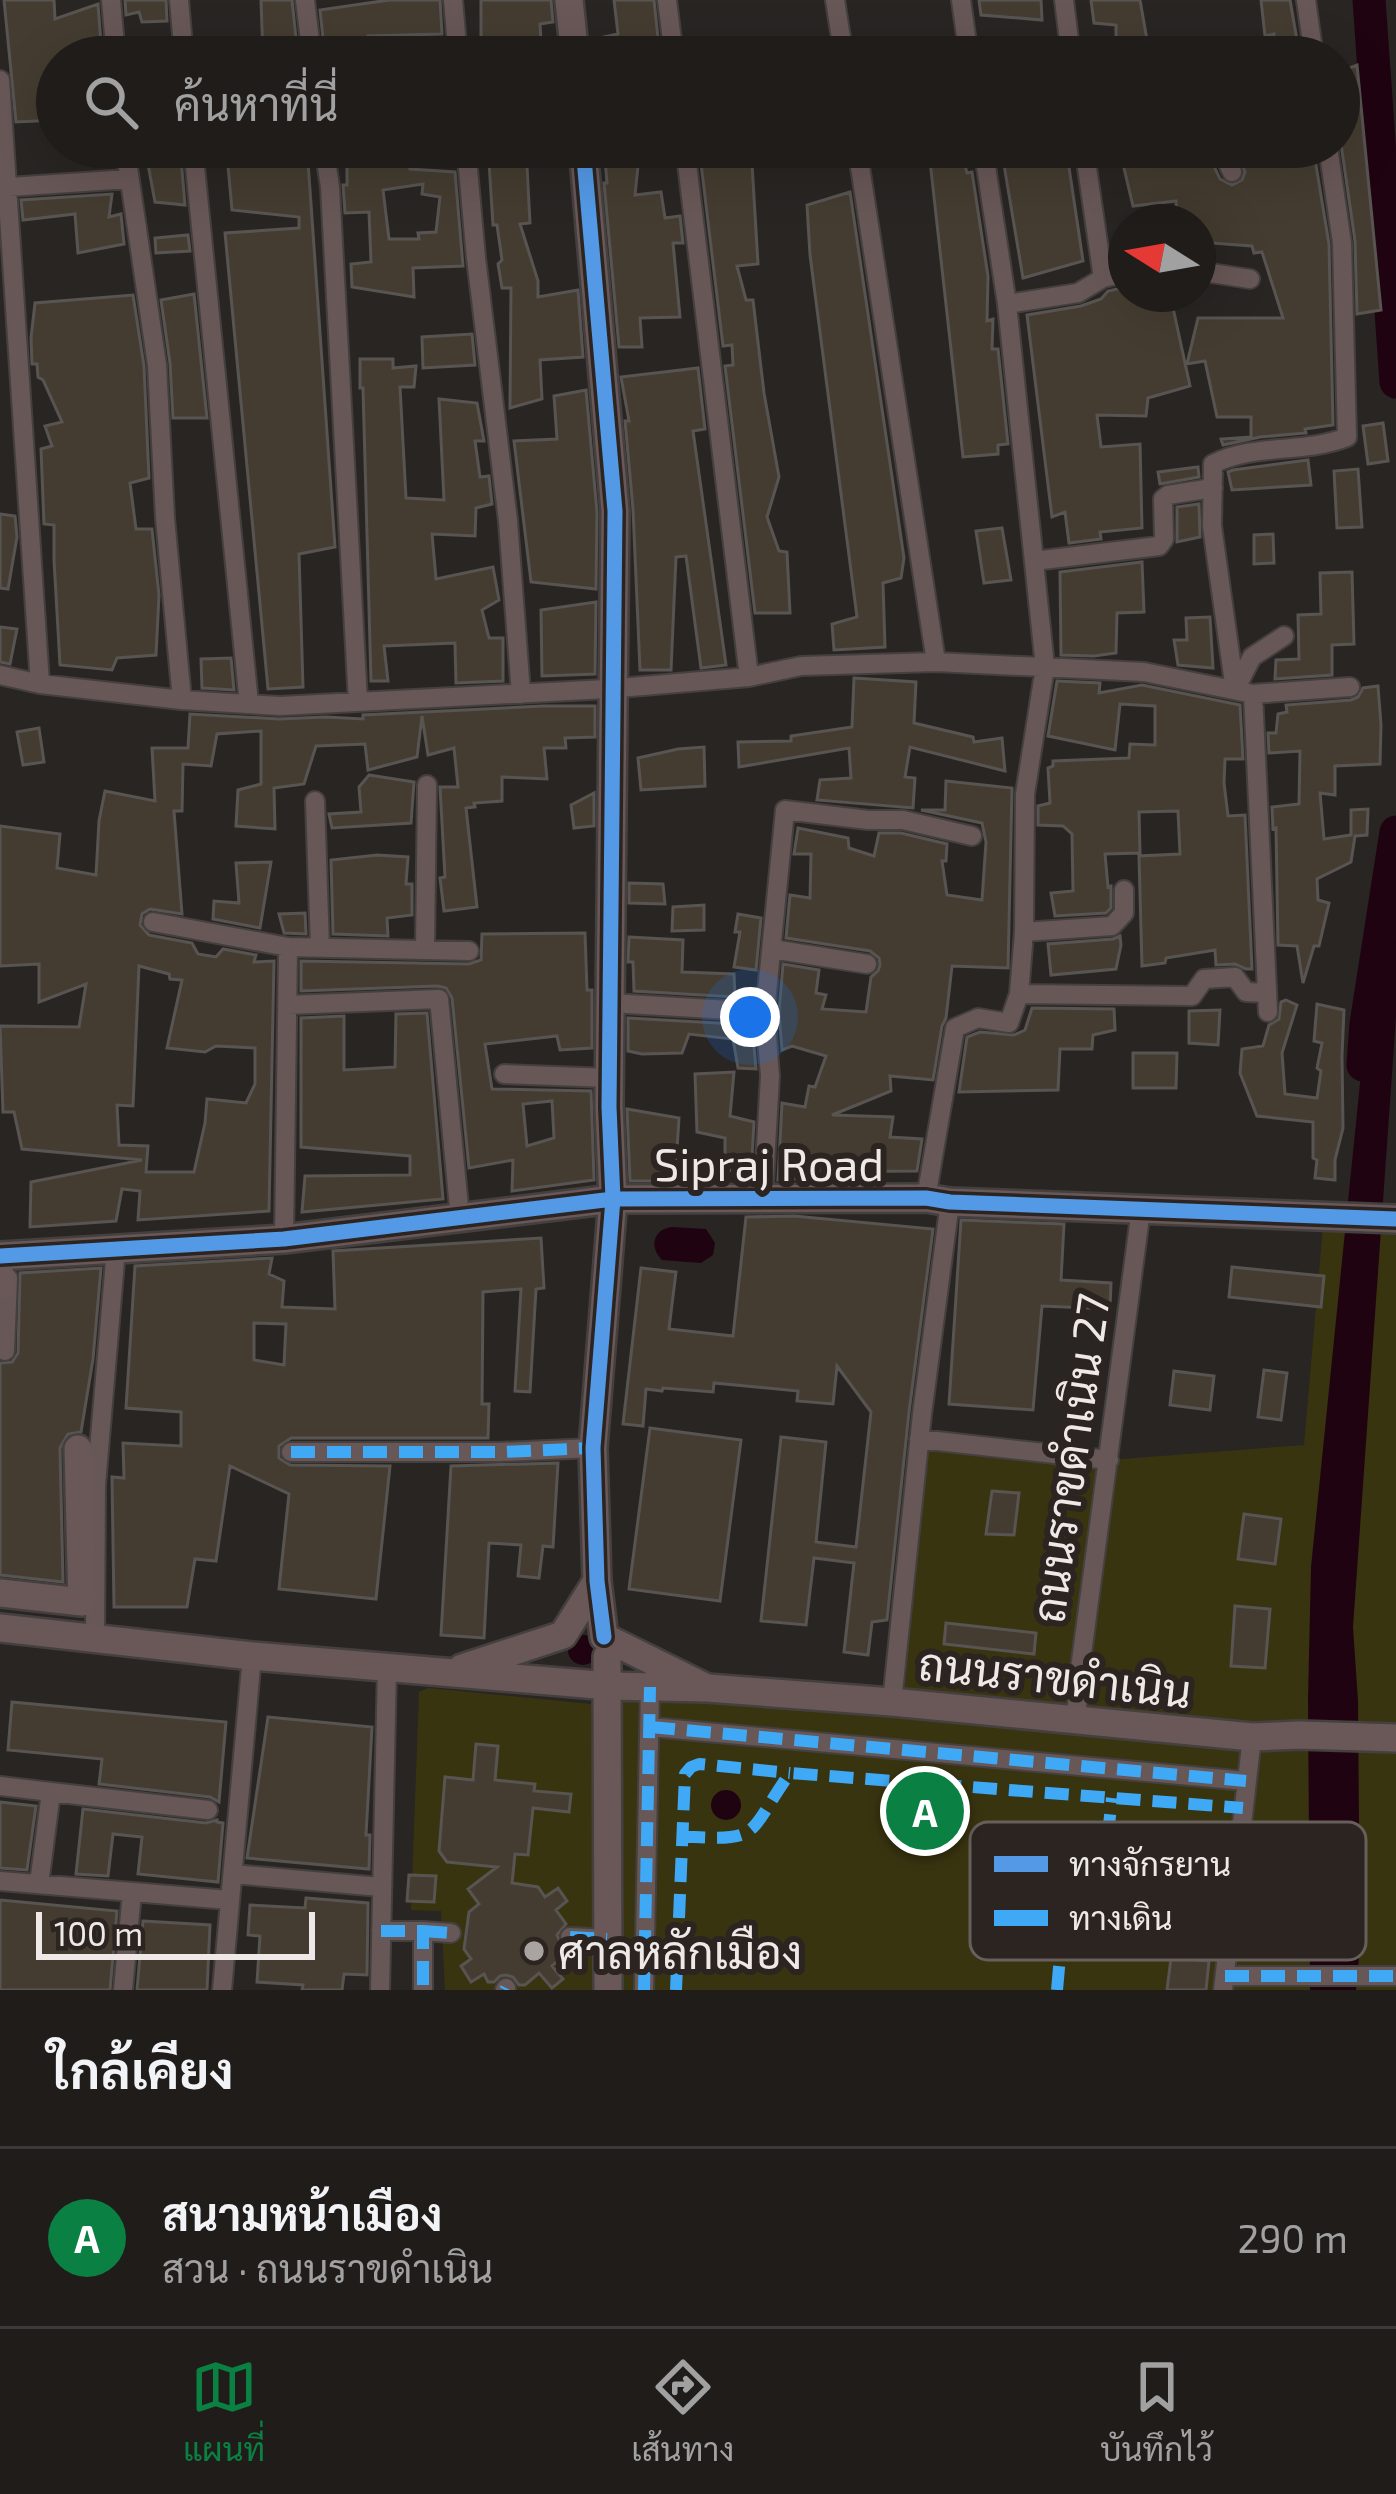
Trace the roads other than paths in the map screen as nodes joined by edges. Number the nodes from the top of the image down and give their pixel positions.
1 (111, 0) edge
2 (179, 0) edge
3 (305, 0) edge
4 (453, 0) edge
5 (569, 0) edge
6 (667, 0) edge
7 (835, 0) edge
8 (961, 0) edge
9 (1064, 0) edge
10 (1306, 0) edge
11 (114, 36) edge
12 (182, 36) edge
13 (310, 36) edge
14 (456, 36) edge
15 (572, 36) edge
16 (671, 36) edge
17 (841, 36) edge
18 (966, 36) edge
19 (1068, 36) edge
20 (1312, 36) edge
21 (0, 80) edge
22 (128, 168) edge
23 (195, 168) edge
24 (327, 168) edge
25 (468, 168) edge
26 (585, 168) edge
27 (688, 168) edge
28 (860, 168) edge
29 (986, 168) edge
30 (1087, 168) edge
31 (1230, 168) edge
32 (1331, 168) edge
33 (1232, 172) dead end
34 (129, 179) junction
35 (9, 187) junction
36 (1216, 274) edge
37 (1108, 277) edge
38 (1103, 278) junction
39 (1250, 279) dead end
40 (1007, 304) junction
41 (1213, 488) junction
42 (1034, 561) junction
43 (1284, 636) dead end
44 (936, 662) junction
45 (1046, 667) junction
46 (0, 675) edge
47 (749, 677) junction
48 (40, 684) junction
49 (1350, 686) dead end
50 (614, 688) junction
51 (1244, 692) junction
52 (521, 694) junction
53 (182, 700) junction
54 (358, 702) junction
55 (249, 704) junction
56 (427, 785) dead end
57 (315, 801) dead end
58 (972, 836) dead end
59 (1124, 890) dead end
60 (153, 922) dead end
61 (1024, 932) junction
62 (288, 947) junction
63 (320, 947) junction
64 (772, 949) junction
65 (425, 950) junction
66 (469, 951) dead end
67 (867, 964) dead end
68 (1019, 994) junction
69 (287, 1004) junction
70 (610, 1004) junction
71 (764, 1012) junction
72 (504, 1074) dead end
73 (609, 1078) junction
74 (613, 1199) junction
75 (763, 1199) junction
76 (938, 1200) junction
77 (1141, 1209) junction
78 (460, 1218) junction
79 (1396, 1219) edge
80 (284, 1239) junction
81 (116, 1249) junction
82 (3, 1261) edge
83 (0, 1287) edge
84 (4, 1351) dead end
85 (919, 1439) junction
86 (593, 1448) junction
87 (78, 1449) dead end
88 (291, 1452) dead end
89 (1109, 1460) junction
90 (597, 1581) junction
91 (0, 1593) edge
92 (0, 1628) edge
93 (95, 1639) junction
94 (605, 1647) junction
95 (521, 1650) junction
96 (252, 1656) junction
97 (558, 1657) junction
98 (388, 1667) junction
99 (446, 1672) junction
100 (650, 1674) junction
101 (609, 1686) junction
102 (892, 1702) junction
103 (1076, 1718) junction
104 (651, 1727) junction
105 (1252, 1737) junction
106 (1392, 1738) edge
107 (1246, 1781) junction
108 (0, 1786) edge
109 (51, 1792) junction
110 (208, 1810) dead end
111 (1242, 1822) edge
112 (232, 1874) junction
113 (0, 1882) edge
114 (39, 1884) junction
115 (381, 1887) junction
116 (131, 1892) junction
117 (229, 1900) junction
118 (380, 1931) junction
119 (423, 1931) junction
120 (451, 1933) dead end
121 (570, 1937) dead end
122 (607, 1939) junction
123 (1391, 1976) edge
124 (1224, 1983) edge
125 (123, 1990) edge
126 (222, 1990) edge
127 (380, 1990) edge
128 (423, 1990) edge
129 (608, 1990) edge
130 (644, 1990) edge

1 - 11 street
2 - 12 street
3 - 13 street
4 - 14 street
5 - 15 street
6 - 16 street
7 - 17 street
8 - 18 street
9 - 19 street
10 - 20 street
21 - 35 street
22 - 34 street
23 - 55 street
24 - 54 street
25 - 52 street
26 - 50 street
27 - 47 street
28 - 44 street
29 - 40 street
30 - 38 street
31 - 33 street
32 - 41 street
34 - 35 street
34 - 53 street
35 - 48 street
36 - 39 street
37 - 38 street
38 - 40 street
40 - 42 street
41 - 42 street
41 - 51 street
42 - 45 street
43 - 51 street
44 - 45 street
44 - 47 street
45 - 51 street
45 - 61 street
46 - 48 street
47 - 50 street
48 - 53 street
49 - 51 street
50 - 52 street
50 - 70 street
51 - 68 street
52 - 54 street
53 - 55 street
54 - 55 street
56 - 65 street
57 - 63 street
58 - 64 street
59 - 61 street
60 - 62 street
61 - 68 street
62 - 63 street
62 - 69 street
63 - 65 street
64 - 67 street
64 - 71 street
65 - 66 street
68 - 76 street
69 - 78 street
69 - 80 street
70 - 71 street
70 - 73 street
71 - 75 street
72 - 73 street
73 - 74 street
74 - 75 street, Sipraj Road
74 - 78 street, Sipraj Road
74 - 86 street
75 - 76 street, Sipraj Road
76 - 77 street, Sipraj Road
76 - 85 street
77 - 79 street, Sipraj Road
77 - 89 street, ถนนราขดำเนิน 27
78 - 80 street, Sipraj Road
80 - 81 street, Sipraj Road
81 - 82 street, Sipraj Road
81 - 93 street
82 - 83 street
82 - 84 street
85 - 89 street
85 - 102 street
86 - 88 street
86 - 90 street
87 - 91 street
89 - 103 street, ถนนราขดำเนิน 27
90 - 94 street
90 - 95 street
90 - 97 street
90 - 100 street
92 - 93 street, ถนนราขดำเนิน
93 - 96 street, ถนนราขดำเนิน
94 - 97 street
94 - 97 street
94 - 100 street, ถนนราขดำเนิน
94 - 101 street
95 - 97 street, ถนนราขดำเนิน
95 - 99 street, ถนนราขดำเนิน
96 - 98 street, ถนนราขดำเนิน
96 - 112 street
97 - 99 street, ถนนราขดำเนิน
97 - 101 street, ถนนราขดำเนิน
98 - 99 street, ถนนราขดำเนิน
98 - 115 street
100 - 101 street, ถนนราขดำเนิน
100 - 102 street, ถนนราขดำเนิน
100 - 104 street
101 - 122 street
102 - 103 street, ถนนราขดำเนิน
103 - 105 street, ถนนราขดำเนิน
104 - 107 street
104 - 130 street
105 - 106 street, ถนนราขดำเนิน
105 - 107 street
107 - 111 street
108 - 109 street
109 - 110 street
109 - 114 street
112 - 115 street
112 - 117 street
113 - 114 street
114 - 116 street
115 - 118 street
116 - 117 street
116 - 125 street
117 - 126 street
118 - 119 street
118 - 127 street
119 - 120 street
119 - 128 street
121 - 122 street
122 - 129 street
123 - 124 street

